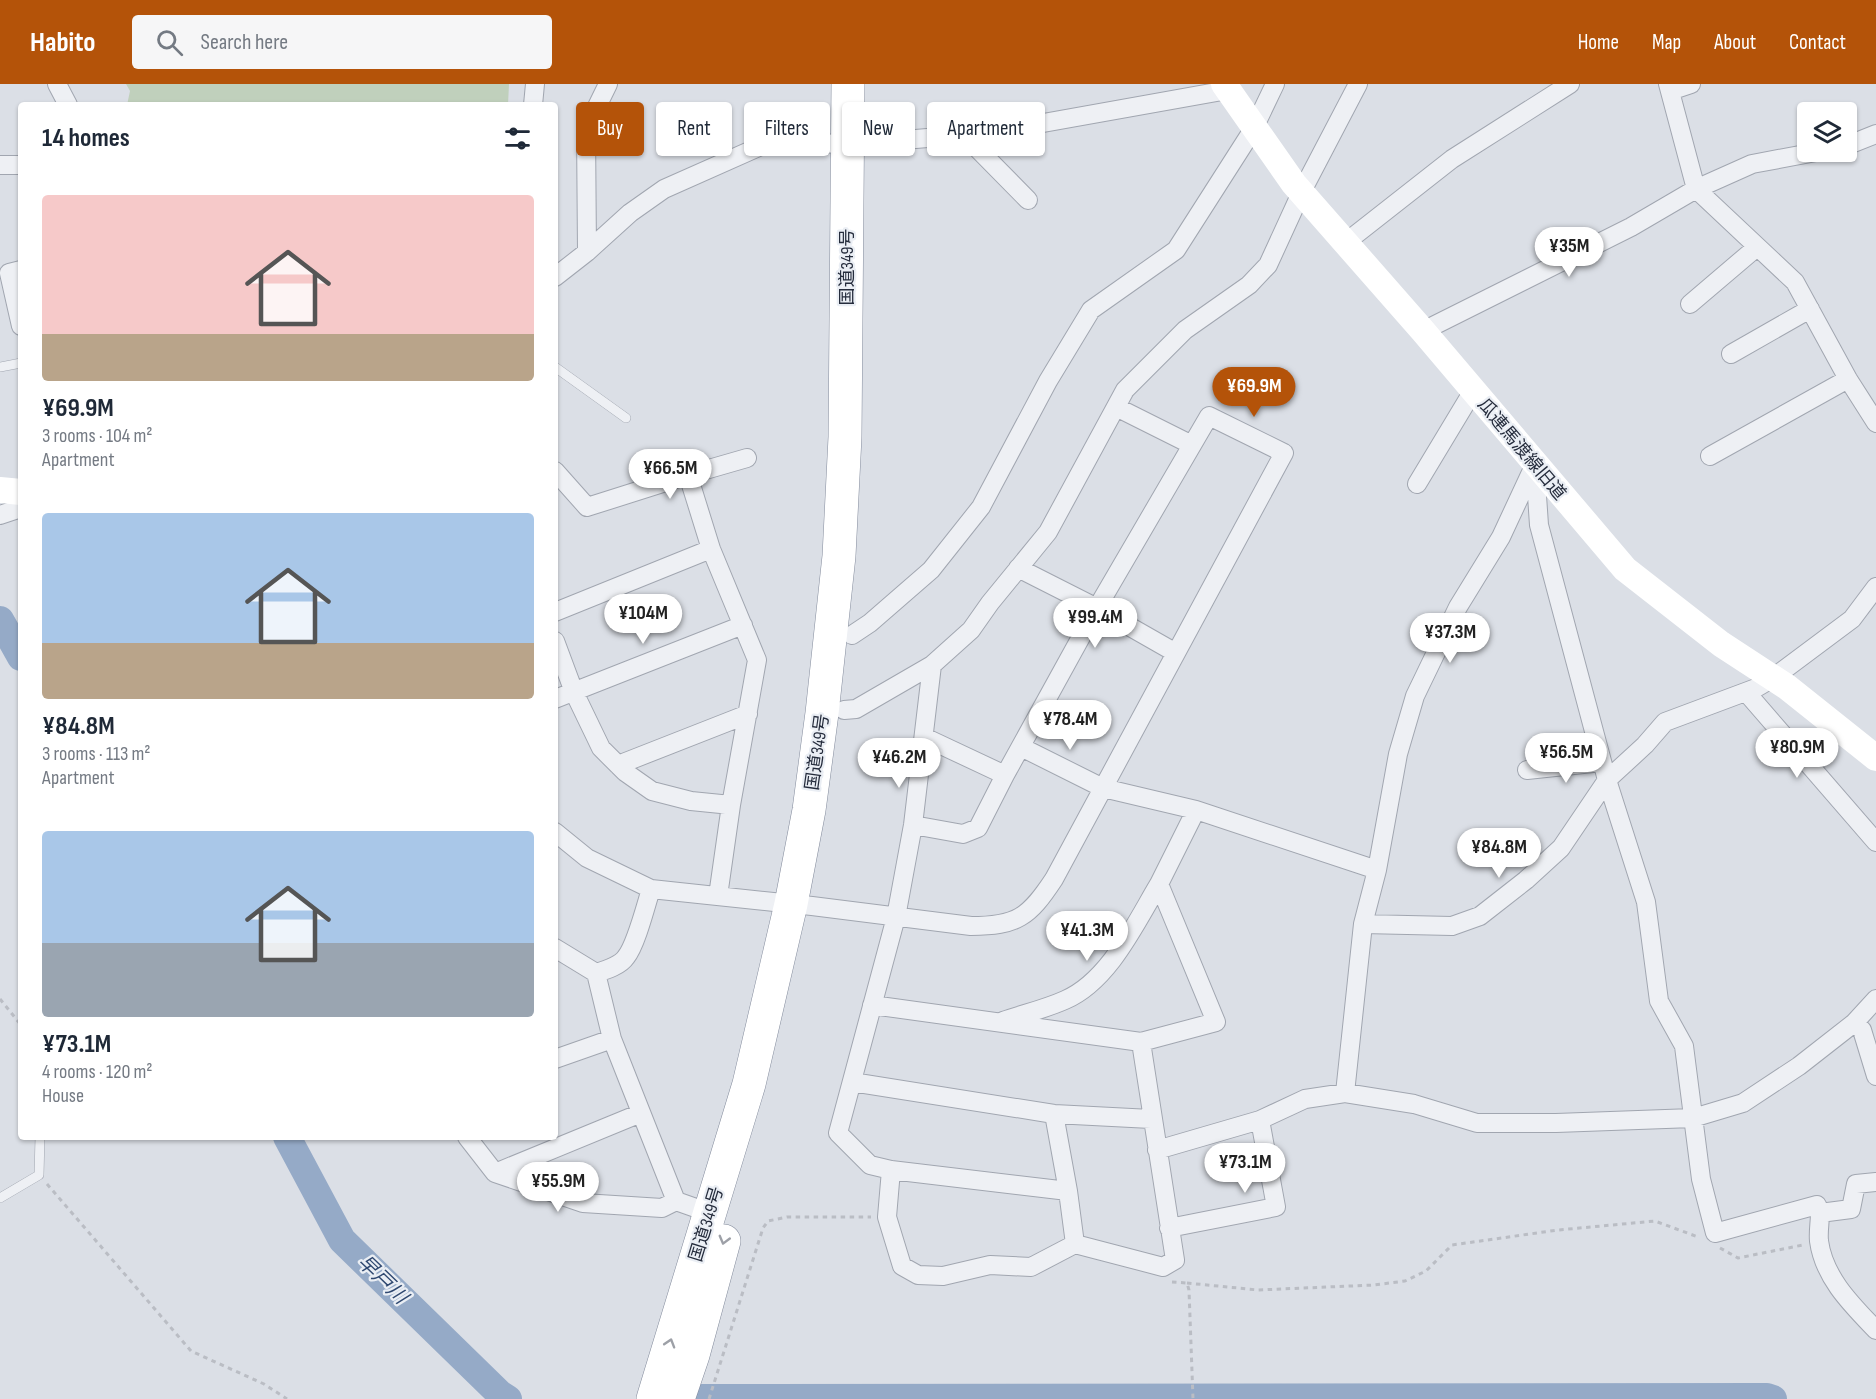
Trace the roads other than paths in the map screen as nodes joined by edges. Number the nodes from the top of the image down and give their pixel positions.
1 (57, 84) edge
2 (535, 84) edge
3 (608, 84) edge
4 (848, 84) edge
5 (867, 84) edge
6 (1275, 84) edge
7 (1358, 84) edge
8 (1570, 84) edge
9 (1691, 84) edge
10 (1226, 87) edge
11 (1669, 87) edge
12 (66, 102) edge
13 (533, 102) edge
14 (851, 102) edge
15 (864, 102) edge
16 (1045, 122) edge
17 (1254, 128) junction
18 (1876, 134) edge
19 (1857, 142) edge
20 (842, 143) edge
21 (856, 156) edge
22 (857, 156) edge
23 (985, 156) edge
24 (1797, 156) edge
25 (0, 165) edge
26 (18, 165) edge
27 (1696, 189) junction
28 (1301, 193) junction
29 (1028, 200) dead end
30 (1345, 243) junction
31 (1757, 247) junction
32 (586, 252) junction
33 (10, 273) edge
34 (558, 275) edge
35 (1690, 304) dead end
36 (1810, 309) junction
37 (18, 312) edge
38 (1423, 331) junction
39 (1731, 354) dead end
40 (18, 364) edge
41 (0, 368) edge
42 (558, 369) edge
43 (1848, 379) junction
44 (1473, 391) junction
45 (1116, 407) junction
46 (626, 418) dead end
47 (1876, 423) edge
48 (1192, 445) junction
49 (1710, 456) dead end
50 (747, 458) dead end
51 (1535, 464) junction
52 (558, 474) edge
53 (688, 476) junction
54 (1417, 484) dead end
55 (0, 490) edge
56 (18, 492) edge
57 (18, 509) edge
58 (0, 515) edge
59 (711, 549) junction
60 (1018, 568) junction
61 (1876, 587) edge
62 (1097, 608) junction
63 (558, 611) edge
64 (743, 625) junction
65 (852, 635) junction
66 (558, 649) edge
67 (1176, 653) junction
68 (932, 665) junction
69 (1773, 678) junction
70 (574, 692) junction
71 (1746, 692) junction
72 (558, 698) edge
73 (844, 710) junction
74 (748, 714) junction
75 (924, 737) junction
76 (1021, 747) junction
77 (1876, 758) edge
78 (1602, 762) junction
79 (618, 765) junction
80 (1527, 770) dead end
81 (1005, 775) junction
82 (1607, 780) junction
83 (1103, 788) junction
84 (731, 805) junction
85 (1196, 810) junction
86 (913, 825) junction
87 (558, 835) edge
88 (1876, 843) edge
89 (1377, 870) junction
90 (1159, 884) junction
91 (651, 889) junction
92 (718, 896) junction
93 (802, 905) junction
94 (896, 917) junction
95 (1363, 924) junction
96 (563, 962) edge
97 (596, 973) junction
98 (1876, 999) edge
99 (1066, 1000) junction
100 (872, 1005) junction
101 (1000, 1022) junction
102 (1854, 1023) junction
103 (1072, 1032) junction
104 (612, 1039) junction
105 (1140, 1042) junction
106 (558, 1058) edge
107 (1876, 1076) edge
108 (852, 1082) junction
109 (1345, 1093) junction
110 (641, 1113) junction
111 (1054, 1114) junction
112 (1693, 1118) junction
113 (1152, 1119) junction
114 (1260, 1120) junction
115 (40, 1140) edge
116 (469, 1140) edge
117 (1156, 1150) junction
118 (891, 1170) junction
119 (495, 1173) junction
120 (1876, 1182) edge
121 (1068, 1191) junction
122 (0, 1198) edge
123 (676, 1201) junction
124 (710, 1213) junction
125 (1820, 1213) junction
126 (1169, 1228) junction
127 (1075, 1244) junction
128 (1876, 1330) edge
129 (653, 1399) edge
130 (678, 1399) edge

1 - 12 street
2 - 13 street
3 - 32 street
4 - 14 highway, 国道349号
5 - 15 highway, 国道349号
6 - 17 street
7 - 28 street
8 - 30 street
9 - 11 street
10 - 16 street
10 - 17 street, 瓜連馬渡線旧道
11 - 27 street
17 - 28 street, 瓜連馬渡線旧道
17 - 65 street
18 - 19 street
20 - 32 street
21 - 93 highway, 国道349号
22 - 65 highway, 国道349号
23 - 29 street
24 - 27 street
25 - 26 street
27 - 31 street
27 - 38 street
28 - 30 street, 瓜連馬渡線旧道
28 - 45 street
30 - 38 street, 瓜連馬渡線旧道
31 - 35 street
31 - 36 street
32 - 34 street
33 - 37 street
36 - 39 street
36 - 43 street
38 - 44 street, 瓜連馬渡線旧道
40 - 41 lane
42 - 46 lane
43 - 47 street
43 - 49 street
44 - 51 street, 瓜連馬渡線旧道
44 - 54 street
45 - 48 street
45 - 60 street
48 - 62 street
48 - 67 street
50 - 53 street
51 - 69 street, 瓜連馬渡線旧道
51 - 78 street
51 - 89 street
52 - 53 street
53 - 59 street
55 - 56 street
57 - 58 street
59 - 63 street
59 - 64 street
60 - 62 street
60 - 68 street
61 - 69 street
62 - 67 street
62 - 76 street
64 - 70 street
64 - 74 street
65 - 73 highway, 国道349号
66 - 70 street
67 - 83 street
68 - 73 street
68 - 75 street
69 - 71 street
69 - 77 street, 瓜連馬渡線旧道
70 - 72 street
70 - 79 street
71 - 82 street
71 - 88 street
73 - 93 highway, 国道349号
74 - 79 street
74 - 84 street
75 - 81 street
75 - 86 street
76 - 81 street
76 - 83 street
78 - 80 street
78 - 82 street
79 - 84 street
81 - 86 street
82 - 95 street
82 - 112 street
83 - 85 street
83 - 94 street
84 - 92 street
85 - 89 street
85 - 90 street
86 - 94 street
87 - 91 street
89 - 95 street
90 - 99 street
90 - 105 street
91 - 92 street
91 - 97 street
92 - 93 street
93 - 94 street
93 - 124 highway, 国道349号
93 -> 130 highway, 国道349号
94 - 100 street
95 - 109 street
96 - 97 street
97 - 104 street
98 - 102 street
99 - 101 street
99 - 103 street
100 - 101 street
100 - 108 street
101 - 103 street
102 - 107 street
102 - 112 street
103 - 105 street
104 - 106 street
104 - 110 street
105 - 113 street
108 - 111 street
108 - 118 street
109 - 112 street
109 - 114 street
110 - 119 street
110 - 123 street
111 - 113 street
111 - 121 street
112 - 125 street
113 - 117 street
114 - 117 street
114 - 126 street
115 - 122 lane
116 - 119 street
117 - 126 street
118 - 121 street
118 - 127 street
119 - 123 street
120 - 125 street
121 - 127 street
123 - 124 street
129 -> 124 highway, 国道349号
125 - 128 street
126 - 127 street

